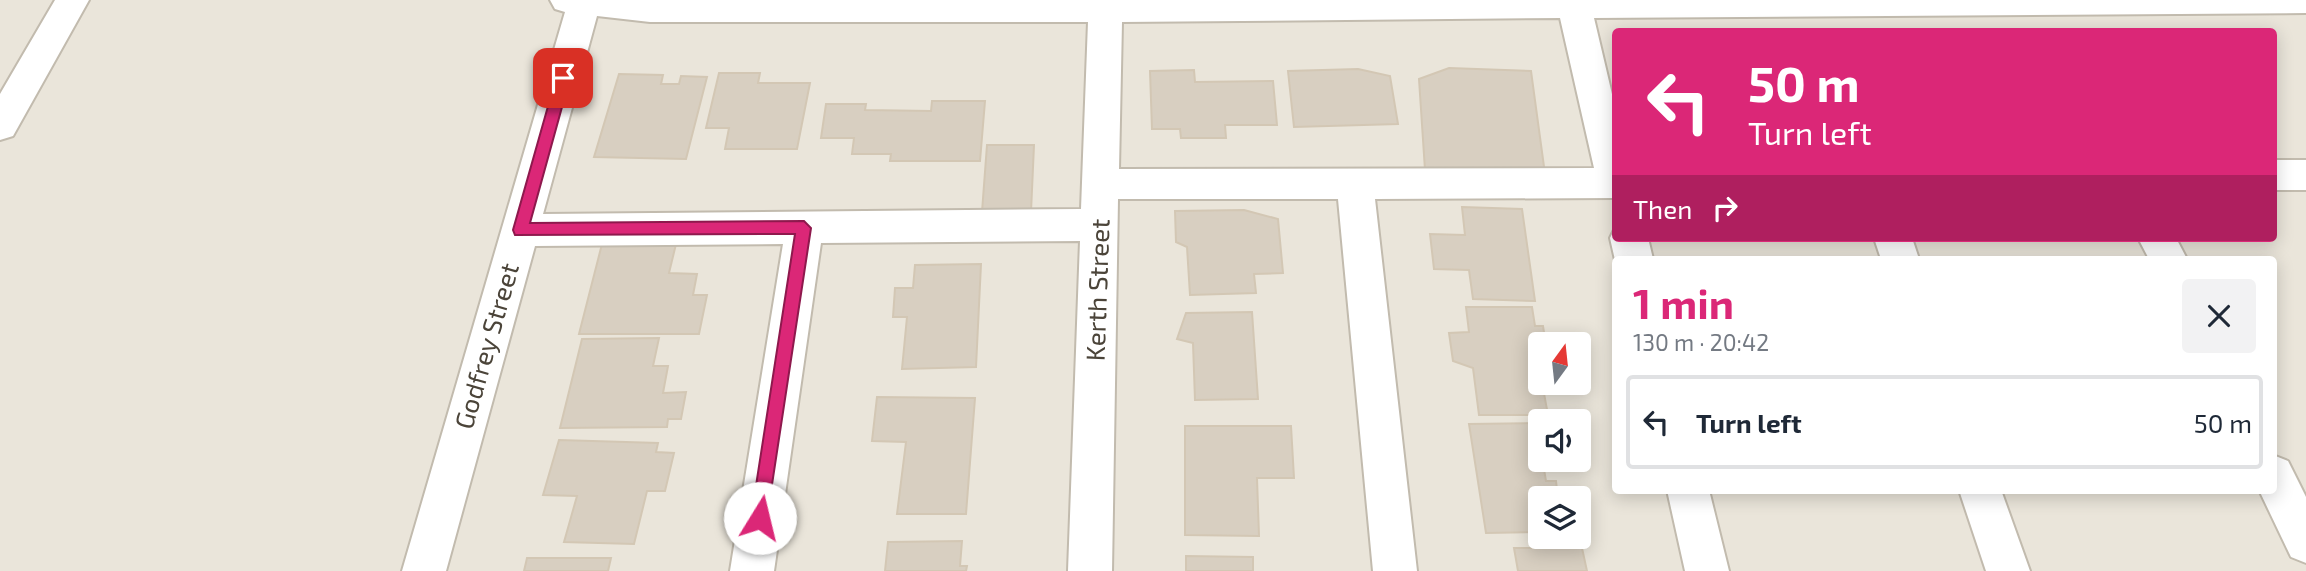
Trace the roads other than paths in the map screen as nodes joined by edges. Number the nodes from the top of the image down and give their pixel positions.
1 (72, 0) edge
2 (2306, 0) edge
3 (579, 1) edge
4 (1574, 6) junction
5 (1105, 9) junction
6 (2046, 11) edge
7 (0, 127) edge
8 (1612, 169) edge
9 (2277, 175) edge
10 (2306, 175) edge
11 (1612, 182) edge
12 (1101, 184) junction
13 (1355, 184) junction
14 (1099, 225) junction
15 (804, 228) junction
16 (520, 230) junction
17 (2277, 483) edge
18 (1689, 494) edge
19 (1981, 494) edge
20 (2306, 542) edge
21 (424, 571) edge
22 (752, 571) edge
23 (1090, 571) edge
24 (1395, 571) edge
25 (1707, 571) edge
26 (2008, 571) edge

1 - 7 street
2 - 6 street
3 - 5 street
3 - 16 street, Godfrey Street
4 - 5 street
4 - 6 street
4 - 8 street
5 - 12 street, Kerth Street
9 - 10 street
11 - 13 street
12 - 13 street
12 - 14 street, Kerth Street
13 - 24 street
14 - 15 street
14 - 23 street, Kerth Street
15 - 16 street
15 - 22 street
16 - 21 street, Godfrey Street
17 - 20 street
18 - 25 street
19 - 26 street

